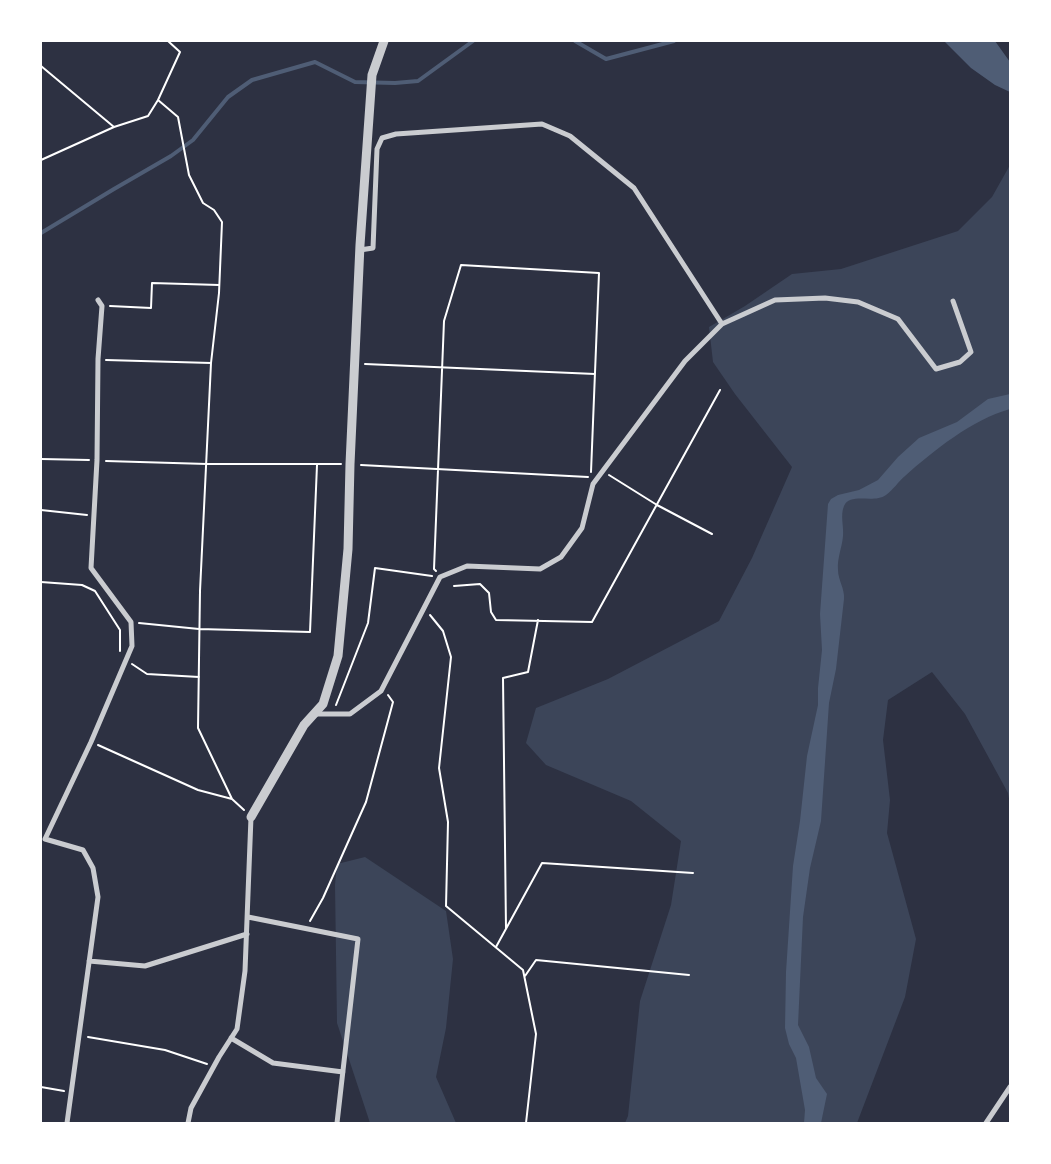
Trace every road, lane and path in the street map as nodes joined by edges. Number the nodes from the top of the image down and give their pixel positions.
1 (168, 41) edge
2 (384, 41) edge
3 (41, 66) edge
4 (158, 100) junction
5 (114, 127) junction
6 (41, 160) edge
7 (360, 248) junction
8 (219, 286) junction
9 (98, 300) dead end
10 (953, 301) dead end
11 (102, 306) junction
12 (722, 324) junction
13 (98, 359) junction
14 (211, 364) junction
15 (355, 364) junction
16 (595, 374) junction
17 (720, 390) dead end
18 (41, 459) edge
19 (97, 460) junction
20 (207, 464) junction
21 (317, 464) junction
22 (350, 464) junction
23 (438, 470) junction
24 (602, 471) junction
25 (657, 504) junction
26 (41, 510) edge
27 (94, 516) junction
28 (712, 534) dead end
29 (440, 577) junction
30 (41, 582) edge
31 (454, 586) dead end
32 (423, 607) junction
33 (538, 620) junction
34 (131, 622) junction
35 (199, 628) junction
36 (120, 654) dead end
37 (126, 660) junction
38 (198, 677) junction
39 (383, 687) junction
40 (336, 705) dead end
41 (314, 714) junction
42 (91, 742) junction
43 (232, 799) junction
44 (251, 817) junction
45 (693, 873) dead end
46 (248, 917) junction
47 (306, 928) junction
48 (506, 929) junction
49 (247, 934) junction
50 (495, 947) junction
51 (89, 961) junction
52 (690, 975) dead end
53 (525, 976) junction
54 (79, 1036) junction
55 (231, 1038) junction
56 (214, 1066) junction
57 (343, 1072) junction
58 (41, 1087) edge
59 (1010, 1088) edge
60 (72, 1092) junction
61 (67, 1123) edge
62 (188, 1123) edge
63 (337, 1123) edge
64 (526, 1123) edge
65 (986, 1123) edge

1 - 4 path
2 - 7 street
3 - 5 path
4 - 5 path
4 - 8 path
5 - 6 path
7 - 12 street
7 - 15 street
8 - 11 path
8 - 14 path
9 - 11 street
10 - 12 street
11 - 13 street
12 - 24 street
13 - 14 path
13 - 19 street
14 - 20 path
15 - 16 path
15 - 22 street
16 - 23 path
16 - 23 path
17 - 25 path
18 - 19 path
19 - 20 path
19 - 27 street
20 - 21 path
20 - 35 path
21 - 22 path
21 - 35 path
22 - 23 path
22 - 41 street
23 - 29 path
24 - 25 path
24 - 29 street
25 - 28 path
25 - 33 path
26 - 27 path
27 - 34 street
29 - 32 street
29 - 40 path
30 - 36 path
31 - 33 path
32 - 39 street
32 - 50 path
33 - 48 path
34 - 35 path
34 - 37 street
35 - 38 path
37 - 38 path
37 - 42 street
38 - 43 path
39 - 41 street
39 - 47 path
41 - 44 street
42 - 43 path
42 - 51 street
43 - 44 path
44 - 46 street
45 - 48 path
46 - 47 street
46 - 49 street
47 - 57 street
48 - 50 path
49 - 51 street
49 - 55 street
50 - 53 path
51 - 54 street
52 - 53 path
53 - 64 path
54 - 56 path
54 - 60 street
55 - 56 street
55 - 57 street
56 - 62 street
57 - 63 street
58 - 60 path
59 - 65 street
60 - 61 street

